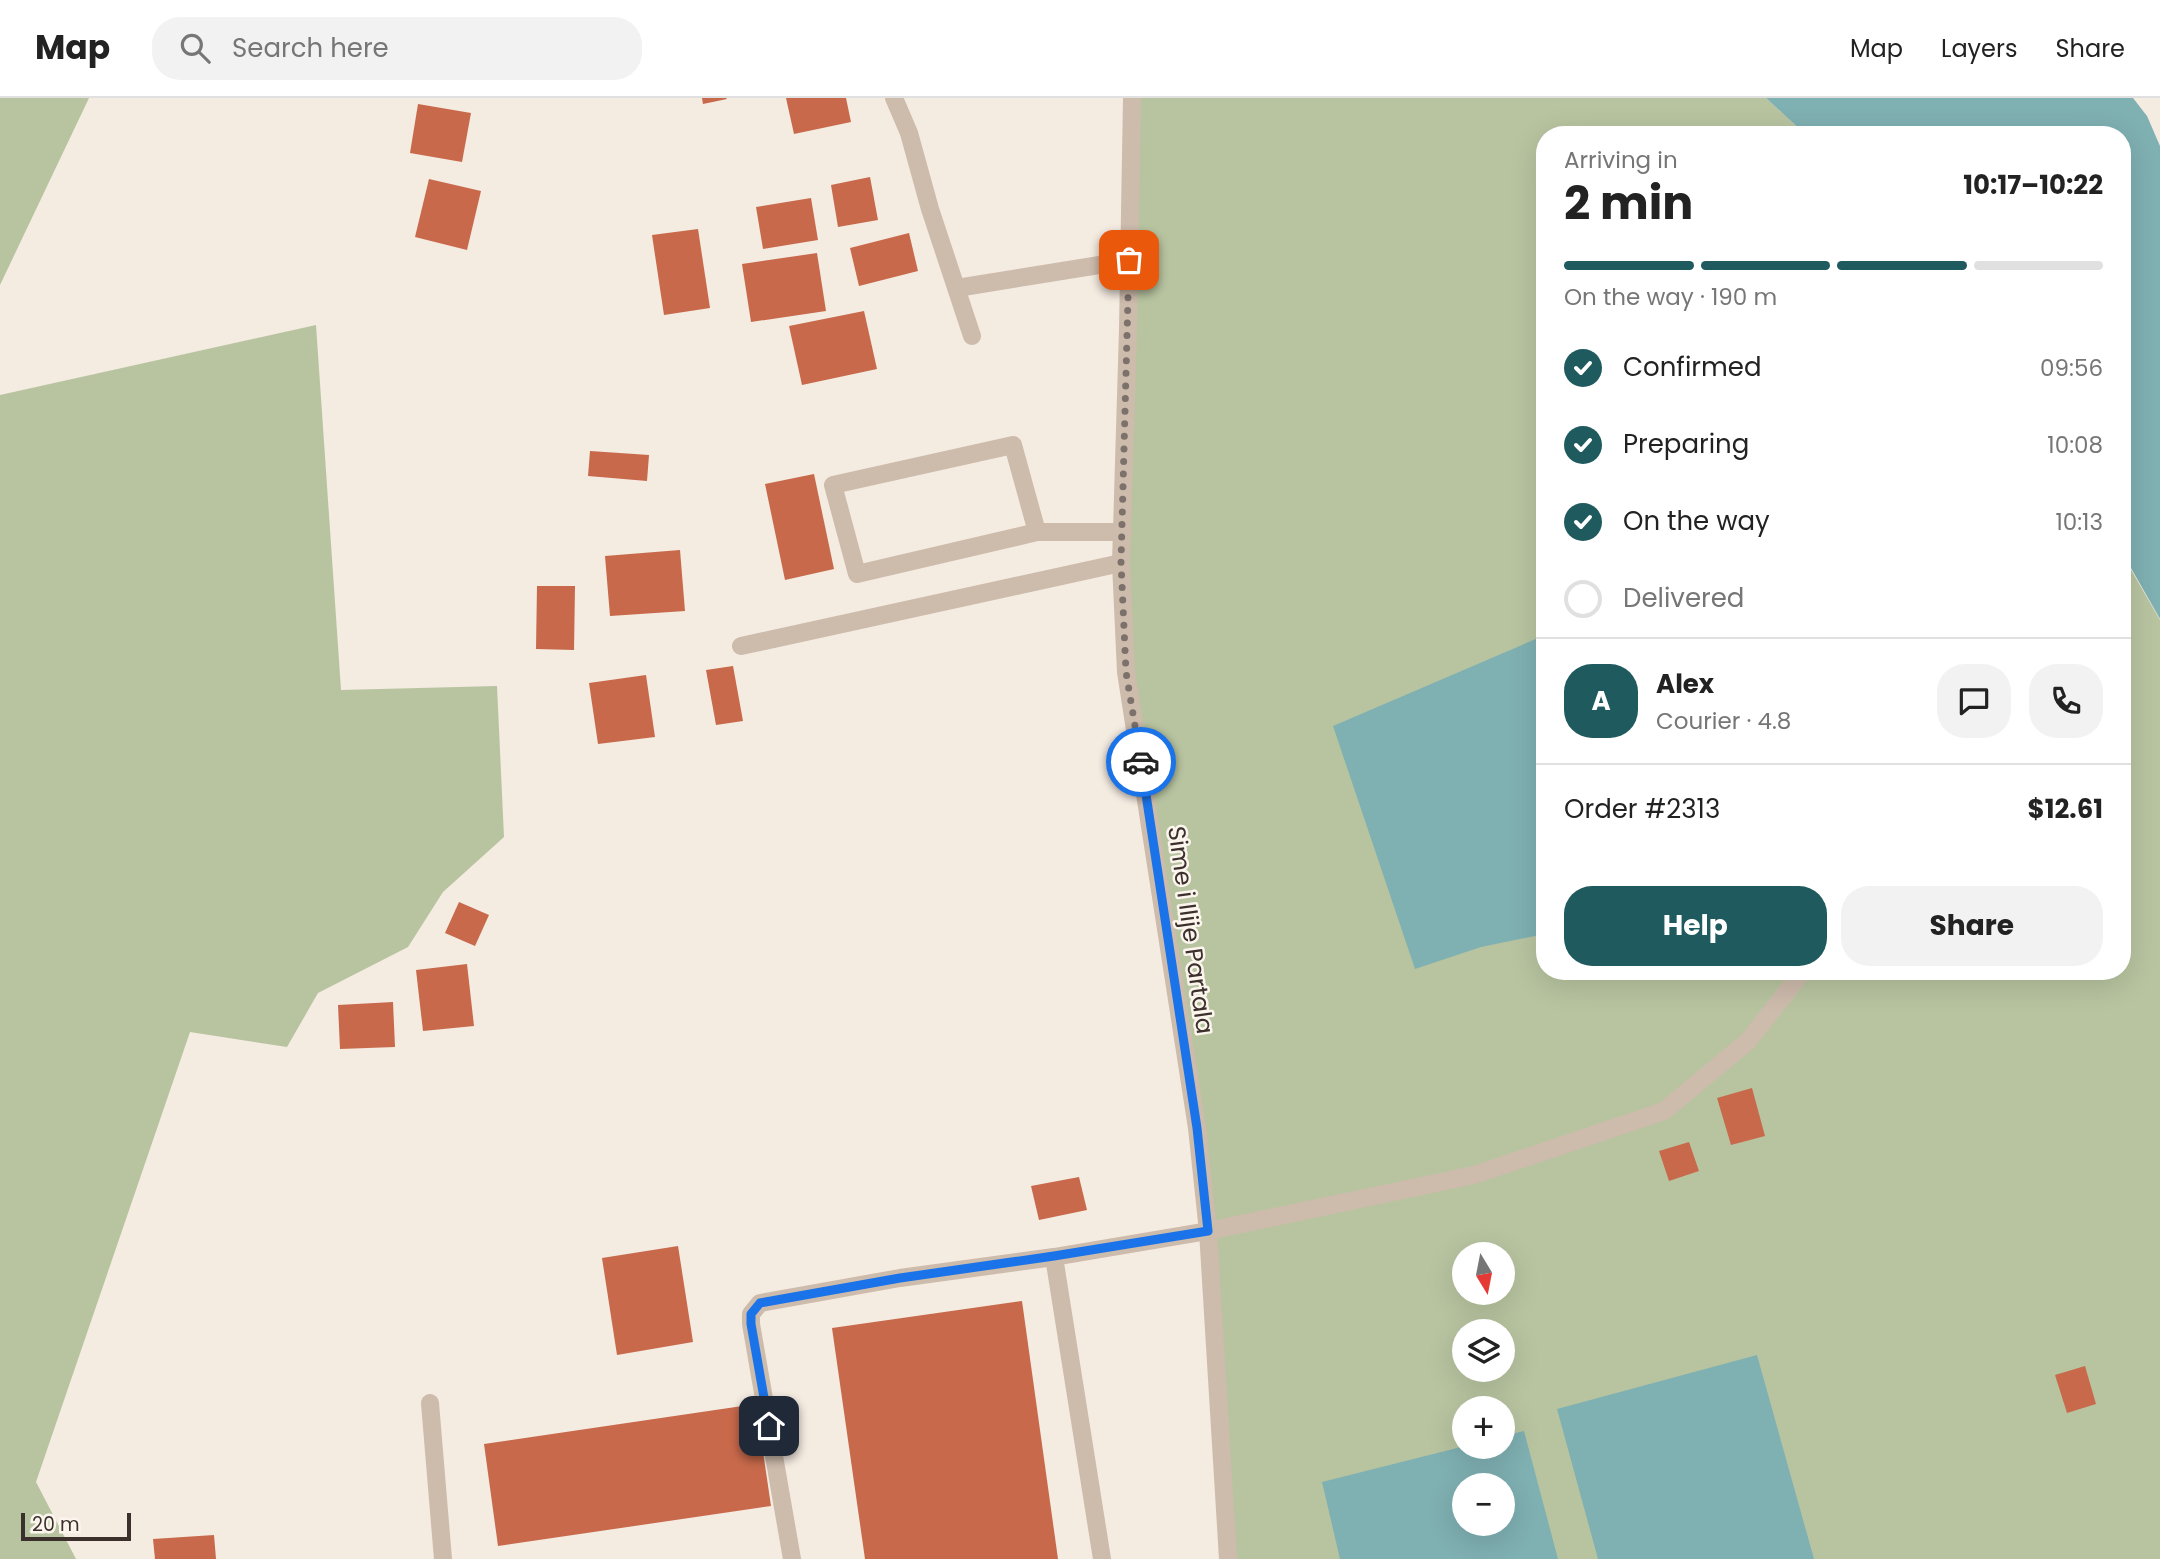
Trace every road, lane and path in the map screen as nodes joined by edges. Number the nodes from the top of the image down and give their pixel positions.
1 (894, 98) edge
2 (1132, 98) edge
3 (1129, 260) junction
4 (957, 288) junction
5 (972, 336) dead end
6 (1037, 532) junction
7 (1123, 532) junction
8 (1121, 562) junction
9 (741, 646) dead end
10 (1796, 980) edge
11 (1208, 1231) junction
12 (1054, 1256) junction
13 (430, 1403) dead end
14 (443, 1559) edge
15 (792, 1559) edge
16 (1102, 1559) edge
17 (1228, 1559) edge

1 - 4 street
2 - 3 street, Sime i Ilije Partala
3 - 4 street
3 - 7 street, Sime i Ilije Partala
4 - 5 street
6 - 6 street
6 - 7 street
7 - 8 street, Sime i Ilije Partala
8 - 9 street
8 - 11 street, Sime i Ilije Partala
10 - 11 street
11 - 12 street
11 - 17 street, Sime i Ilije Partala
12 - 15 street
12 - 16 street
13 - 14 street

